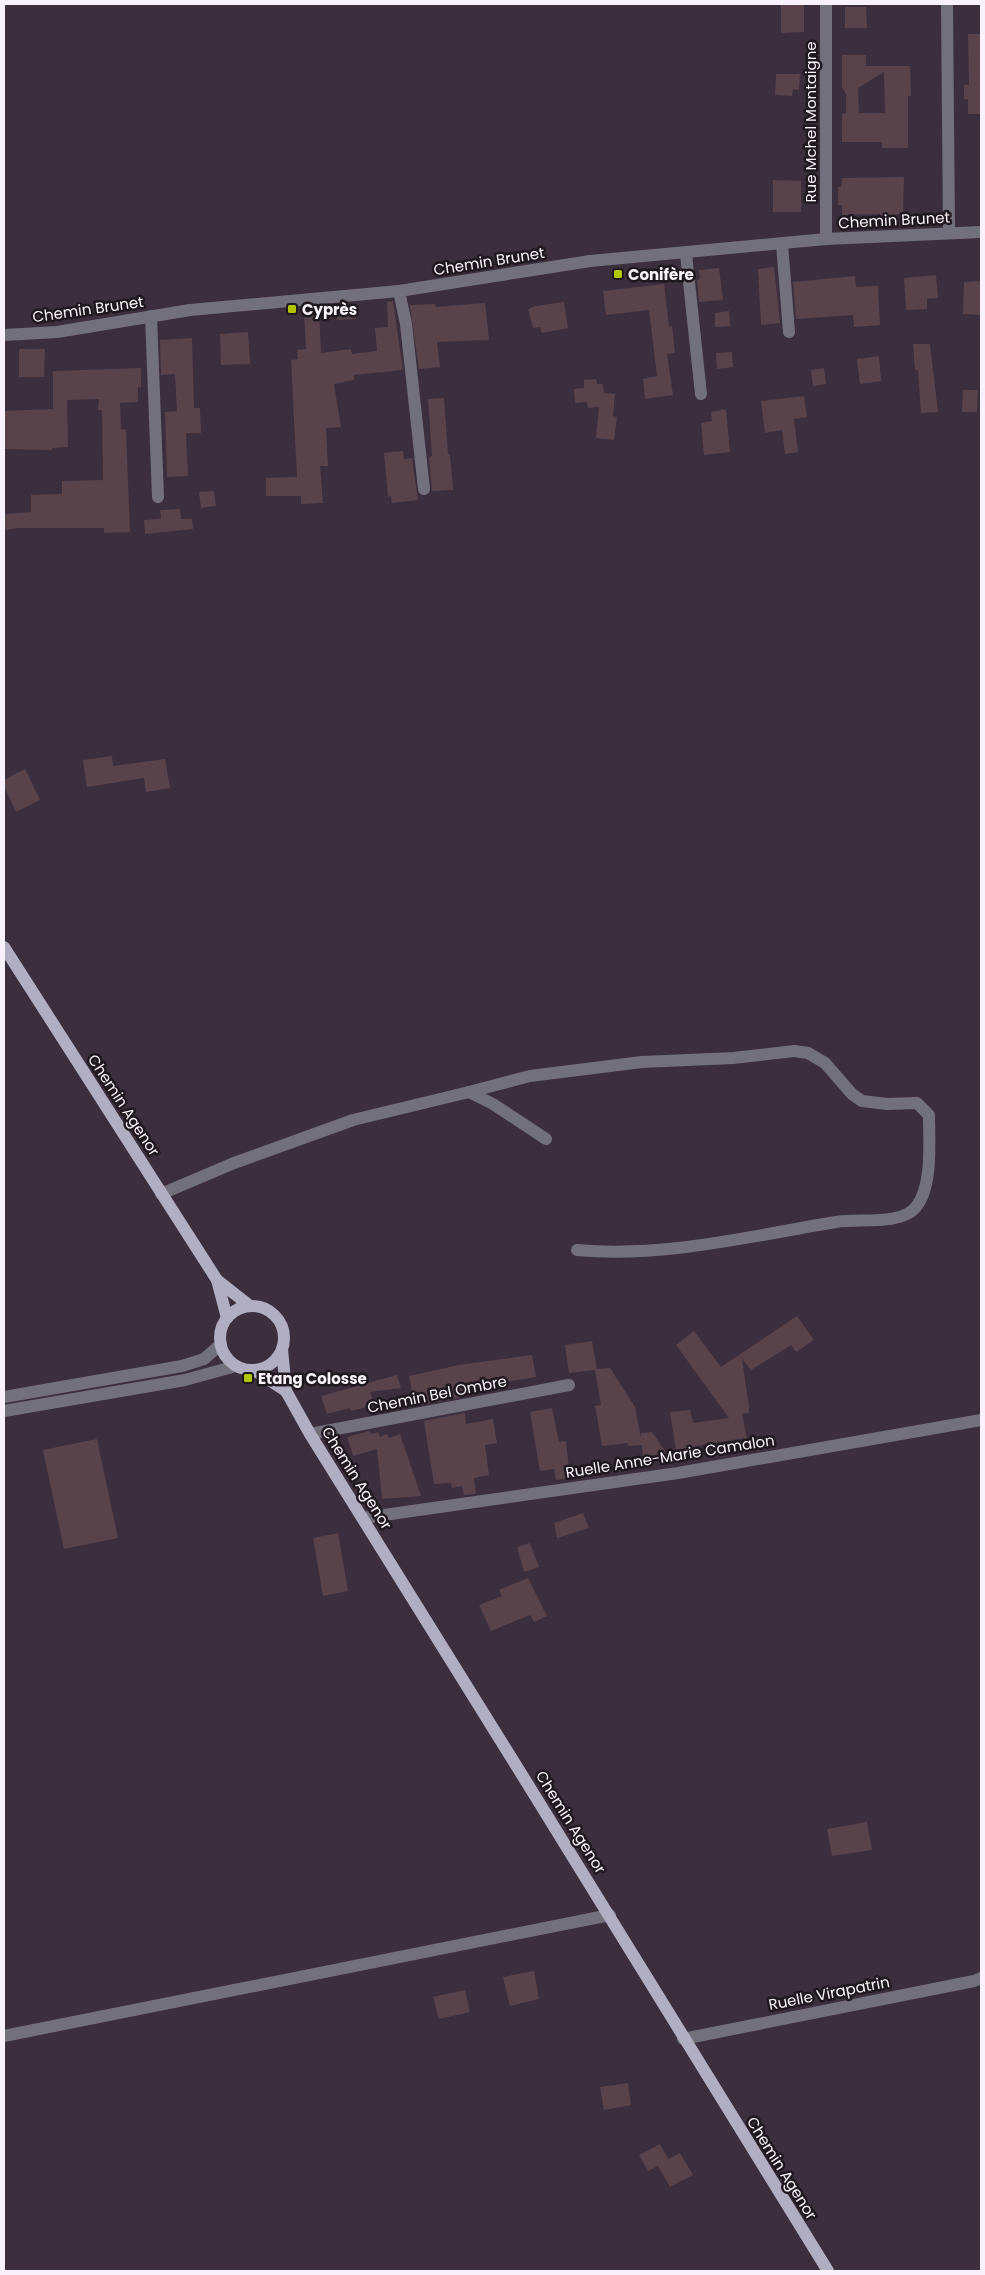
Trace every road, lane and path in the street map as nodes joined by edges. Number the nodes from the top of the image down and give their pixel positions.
1 (826, 4) edge
2 (947, 4) edge
3 (981, 232) edge
4 (949, 233) junction
5 (826, 239) junction
6 (782, 244) junction
7 (686, 254) junction
8 (399, 291) junction
9 (151, 316) junction
10 (789, 332) dead end
11 (4, 336) edge
12 (701, 394) dead end
13 (424, 488) dead end
14 (158, 497) dead end
15 (4, 947) edge
16 (469, 1092) junction
17 (546, 1139) dead end
18 (162, 1194) junction
19 (577, 1250) dead end
20 (217, 1280) junction
21 (250, 1306) junction
22 (226, 1318) junction
23 (221, 1344) junction
24 (282, 1349) junction
25 (236, 1366) junction
26 (254, 1370) junction
27 (570, 1385) dead end
28 (286, 1391) junction
29 (4, 1397) edge
30 (4, 1411) edge
31 (981, 1420) edge
32 (310, 1434) junction
33 (363, 1518) junction
34 (610, 1915) junction
35 (981, 1978) edge
36 (4, 2036) edge
37 (683, 2039) junction
38 (828, 2271) edge

1 - 5 street, Rue Mchel Montaigne
2 - 4 street
3 - 4 street, Chemin Brunet
4 - 5 street, Chemin Brunet
5 - 6 street, Chemin Brunet
6 - 7 street, Chemin Brunet
6 - 10 street
7 - 8 street, Chemin Brunet
7 - 12 street
8 - 9 street, Chemin Brunet
8 - 13 street
9 - 11 street, Chemin Brunet
9 - 14 street
15 - 18 main road, Chemin Agenor
16 - 17 street
16 - 18 street
16 - 19 street
18 - 20 main road, Chemin Agenor
20 - 21 main road, Chemin Agenor
20 - 22 main road, Chemin Agenor
21 - 22 main road
21 - 24 main road, Chemin Agenor
22 - 23 main road, Chemin Agenor
23 - 25 main road
23 - 29 street
24 - 26 main road
24 - 28 main road, Chemin Agenor
25 - 26 main road, Chemin Agenor
25 - 30 street
26 - 28 main road, Chemin Agenor
27 - 32 street, Chemin Bel Ombre
28 - 32 main road, Chemin Agenor
31 - 33 street, Ruelle Anne-Marie Camalon
32 - 33 main road, Chemin Agenor
33 - 34 main road, Chemin Agenor
34 - 36 street
34 - 37 main road, Chemin Agenor
35 - 37 street, Ruelle Virapatrin
37 - 38 main road, Chemin Agenor

